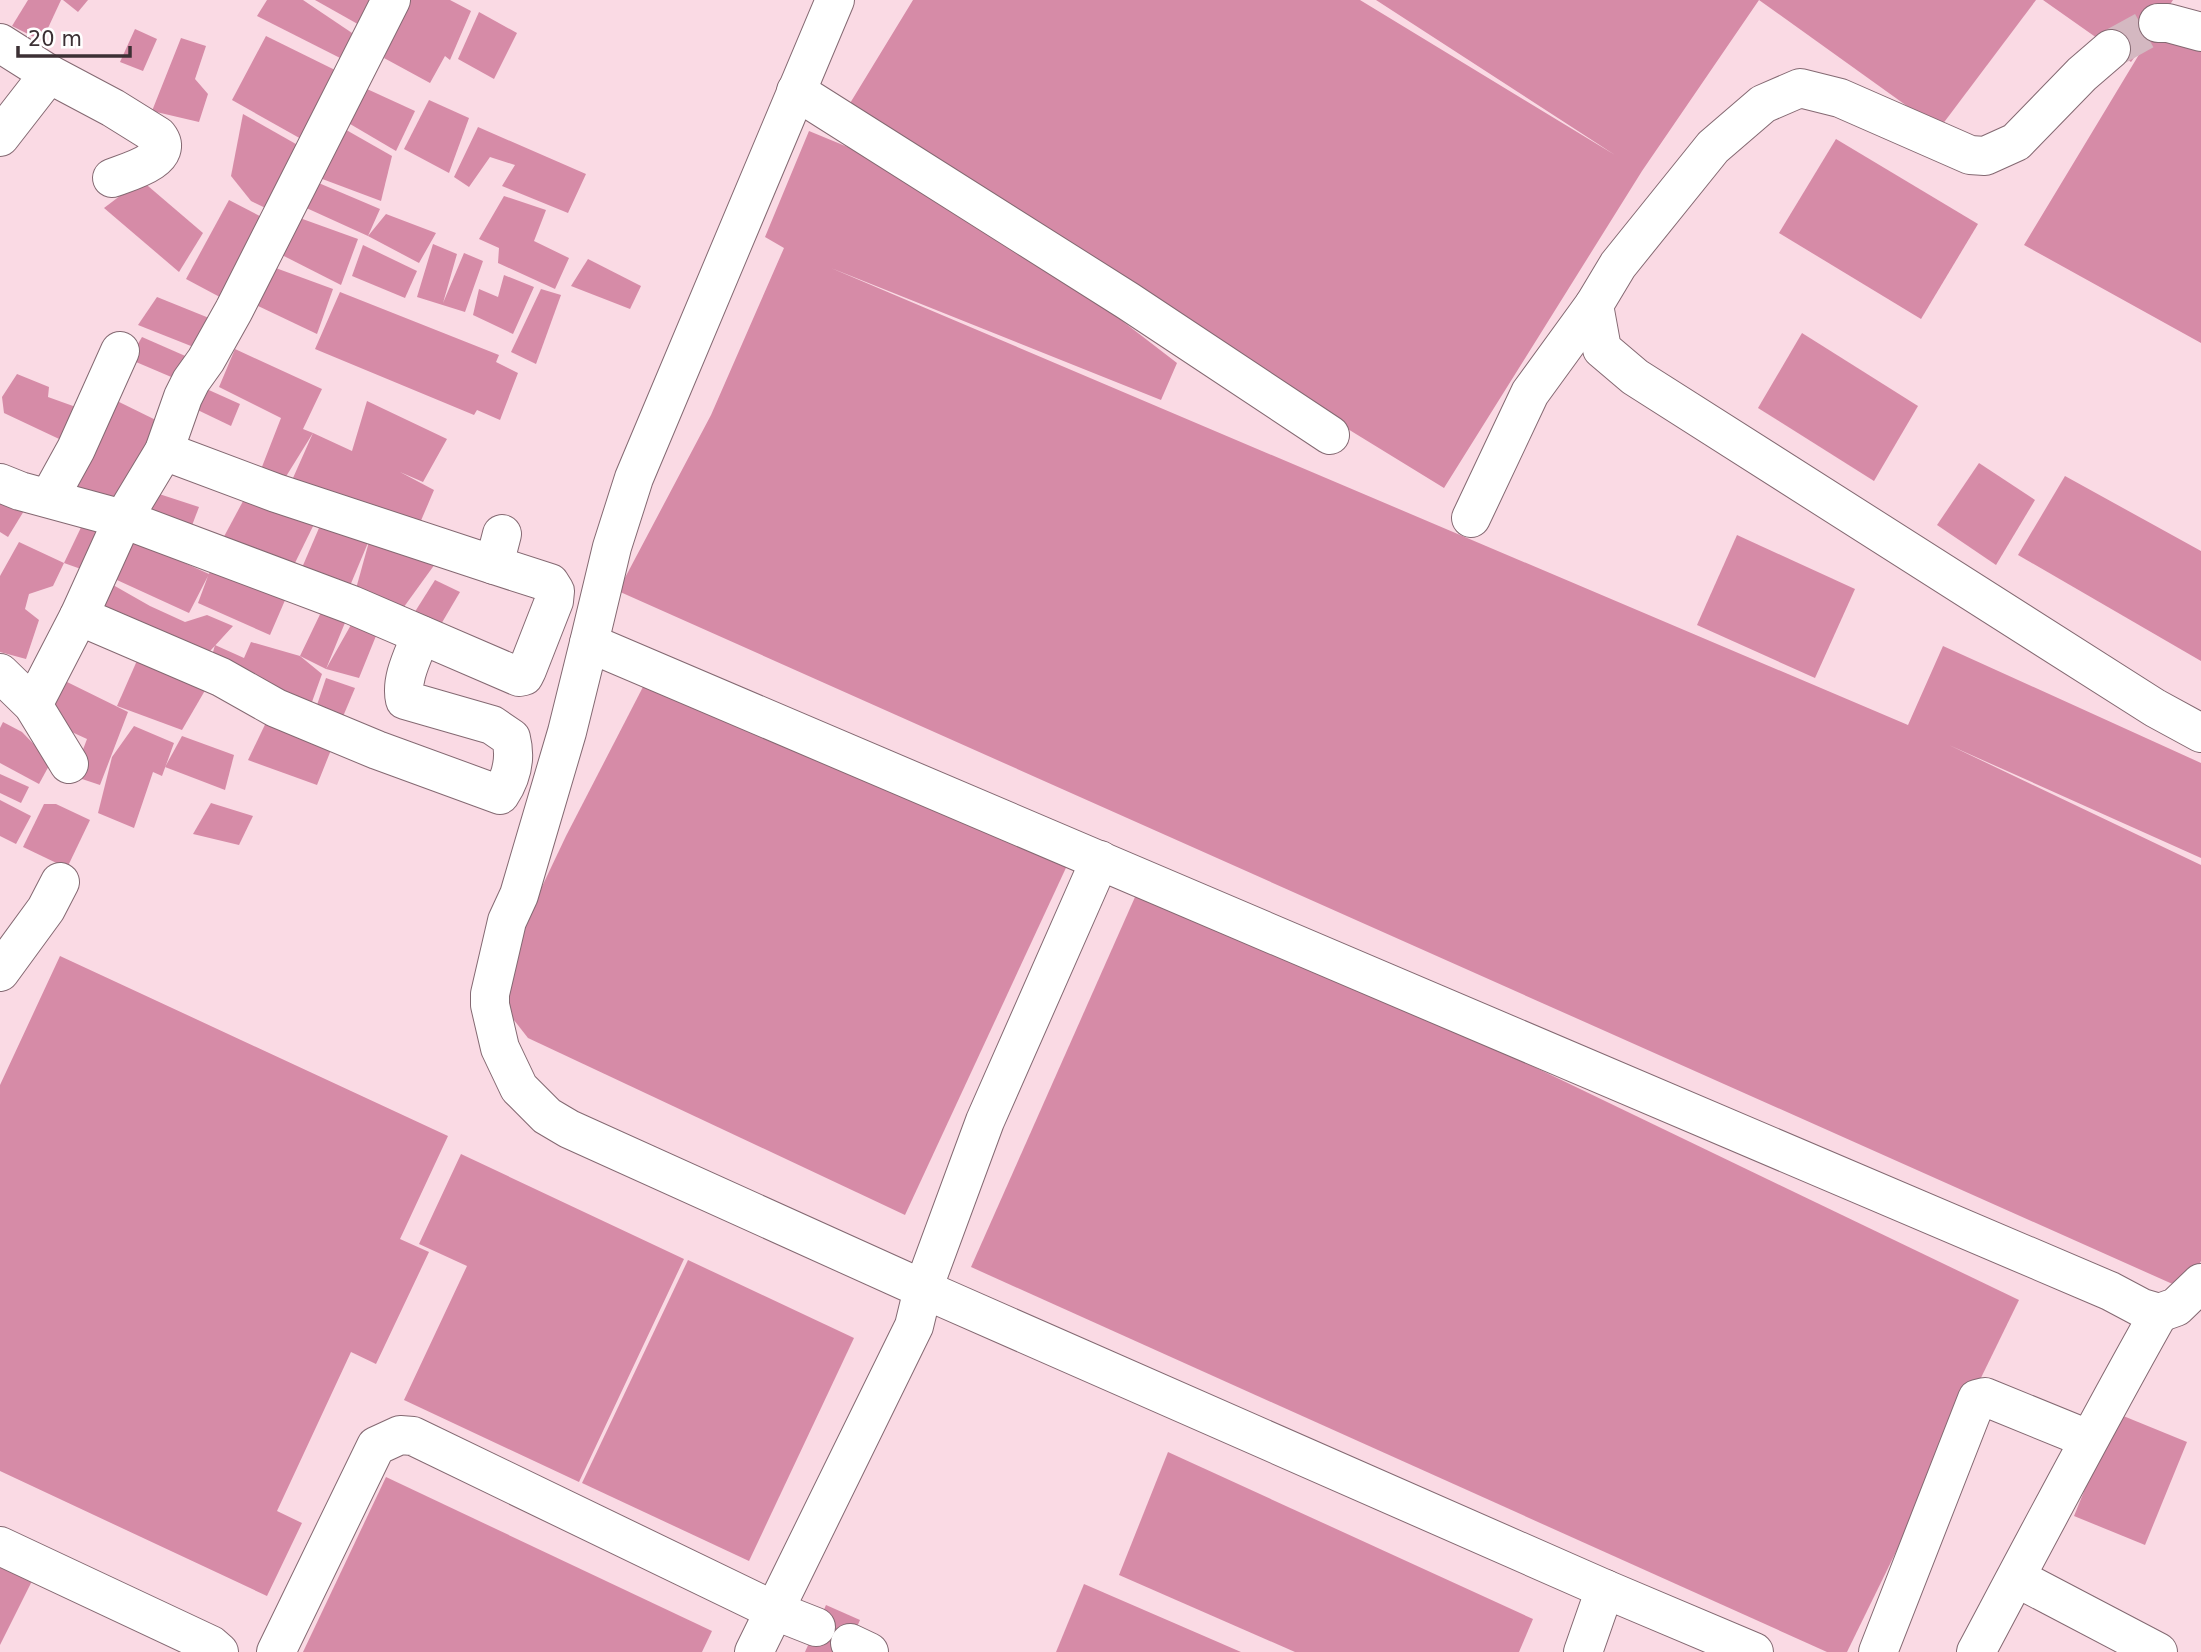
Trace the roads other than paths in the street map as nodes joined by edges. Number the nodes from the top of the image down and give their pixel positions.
1 (391, 0) edge
2 (835, 0) edge
3 (2158, 23) tunnel mouth
4 (2201, 32) edge
5 (0, 43) edge
6 (2111, 49) tunnel mouth
7 (49, 74) junction
8 (796, 91) junction
9 (0, 137) edge
10 (112, 178) dead end
11 (1594, 305) junction
12 (120, 351) dead end
13 (1330, 435) dead end
14 (164, 451) junction
15 (0, 483) edge
16 (49, 498) junction
17 (1471, 518) dead end
18 (124, 519) junction
19 (79, 616) junction
20 (421, 635) junction
21 (589, 643) junction
22 (0, 673) edge
23 (33, 705) junction
24 (2201, 733) edge
25 (69, 764) dead end
26 (1100, 860) junction
27 (60, 882) dead end
28 (0, 972) edge
29 (2201, 1283) edge
30 (923, 1289) junction
31 (2159, 1313) junction
32 (2088, 1439) junction
33 (0, 1546) edge
34 (2017, 1578) junction
35 (1605, 1589) junction
36 (773, 1610) junction
37 (816, 1627) dead end
38 (219, 1652) edge
39 (276, 1652) edge
40 (754, 1652) edge
41 (1583, 1652) edge
42 (1754, 1652) edge
43 (1878, 1652) edge
44 (1976, 1652) edge
45 (2158, 1652) edge

1 - 14 street
2 - 8 street
3 - 4 street
5 - 7 street
6 - 11 street
7 - 9 street
7 - 10 street
8 - 13 street
8 - 21 street
11 - 17 street
11 - 24 street
12 - 16 street
14 - 18 street
14 - 20 street
15 - 16 street
16 - 18 street
18 - 19 street
18 - 20 street
19 - 20 street
19 - 23 street
21 - 26 street
21 - 30 street
22 - 23 street
23 - 25 street
26 - 30 street
26 - 31 street
27 - 28 street
29 - 31 street
30 - 35 street
30 - 36 street
31 - 32 street
32 - 34 street
32 - 43 street
33 - 38 street
34 - 44 street
34 - 45 street
35 - 41 street
35 - 42 street
36 - 37 street
36 - 39 street
36 - 40 street

